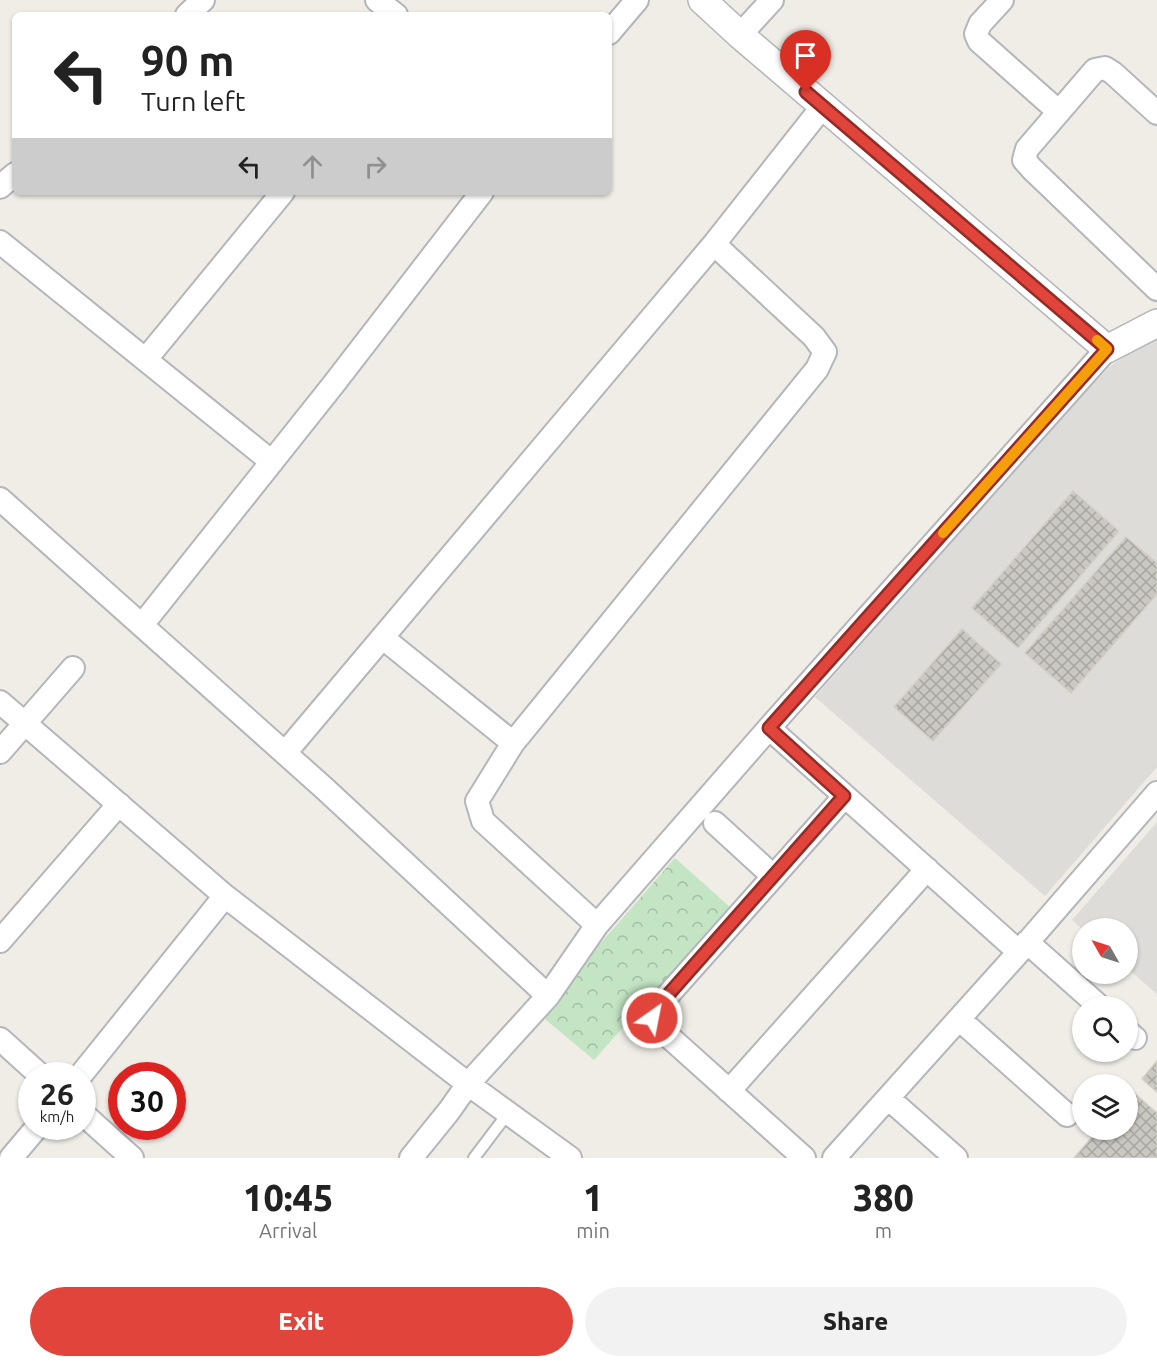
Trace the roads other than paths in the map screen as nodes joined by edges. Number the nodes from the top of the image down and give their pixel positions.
1 (203, 0) edge
2 (377, 0) edge
3 (636, 0) edge
4 (702, 0) edge
5 (772, 0) edge
6 (1002, 0) edge
7 (190, 12) edge
8 (392, 12) edge
9 (612, 29) edge
10 (740, 35) junction
11 (823, 106) junction
12 (1059, 112) junction
13 (1157, 113) edge
14 (12, 177) edge
15 (0, 187) edge
16 (281, 195) edge
17 (480, 195) edge
18 (0, 242) edge
19 (714, 244) junction
20 (1157, 289) edge
21 (1157, 323) edge
22 (1107, 349) junction
23 (146, 359) junction
24 (272, 462) junction
25 (0, 499) edge
26 (142, 625) junction
27 (383, 638) junction
28 (74, 668) dead end
29 (0, 702) edge
30 (24, 723) junction
31 (769, 728) junction
32 (513, 743) junction
33 (0, 752) edge
34 (285, 753) junction
35 (1157, 794) edge
36 (844, 796) junction
37 (119, 804) junction
38 (715, 823) dead end
39 (927, 869) junction
40 (773, 876) junction
41 (225, 896) junction
42 (597, 925) junction
43 (0, 941) edge
44 (1023, 947) junction
45 (548, 996) junction
46 (1086, 996) edge
47 (959, 1019) junction
48 (3, 1046) edge
49 (23, 1062) edge
50 (91, 1062) edge
51 (468, 1084) junction
52 (729, 1091) junction
53 (888, 1098) junction
54 (508, 1113) junction
55 (1068, 1115) dead end
56 (96, 1126) edge
57 (26, 1140) edge
58 (11, 1158) edge
59 (132, 1158) edge
60 (411, 1158) edge
61 (474, 1158) edge
62 (570, 1158) edge
63 (804, 1158) edge
64 (834, 1158) edge
65 (956, 1158) edge

1 - 7 street
2 - 8 street
3 - 9 street
4 - 10 street
5 - 10 street
6 - 12 street
10 - 11 street
11 - 19 street
11 - 22 street
12 - 13 street
12 - 20 street
14 - 15 street
16 - 23 street
17 - 24 street
18 - 23 street
19 - 27 street
19 - 32 street
21 - 22 street
22 - 31 street
23 - 24 street
24 - 26 street
25 - 26 street
26 - 34 street
27 - 32 street
27 - 34 street
28 - 30 street
29 - 30 street
30 - 33 street
30 - 37 street
31 - 36 street
31 - 42 street
32 - 42 street
34 - 45 street
35 - 44 street
36 - 39 street
36 - 40 street
37 - 41 street
37 - 43 street
38 - 40 street
39 - 44 street
39 - 52 street
40 - 52 street
41 - 50 street
41 - 51 street
42 - 45 street
44 - 46 street
44 - 47 street
45 - 51 street
47 - 53 street
47 - 55 street
48 - 49 street
51 - 54 street
51 - 60 street
52 - 63 street
53 - 64 street
53 - 65 street
54 - 61 lane
54 - 62 street
56 - 59 street
57 - 58 street

